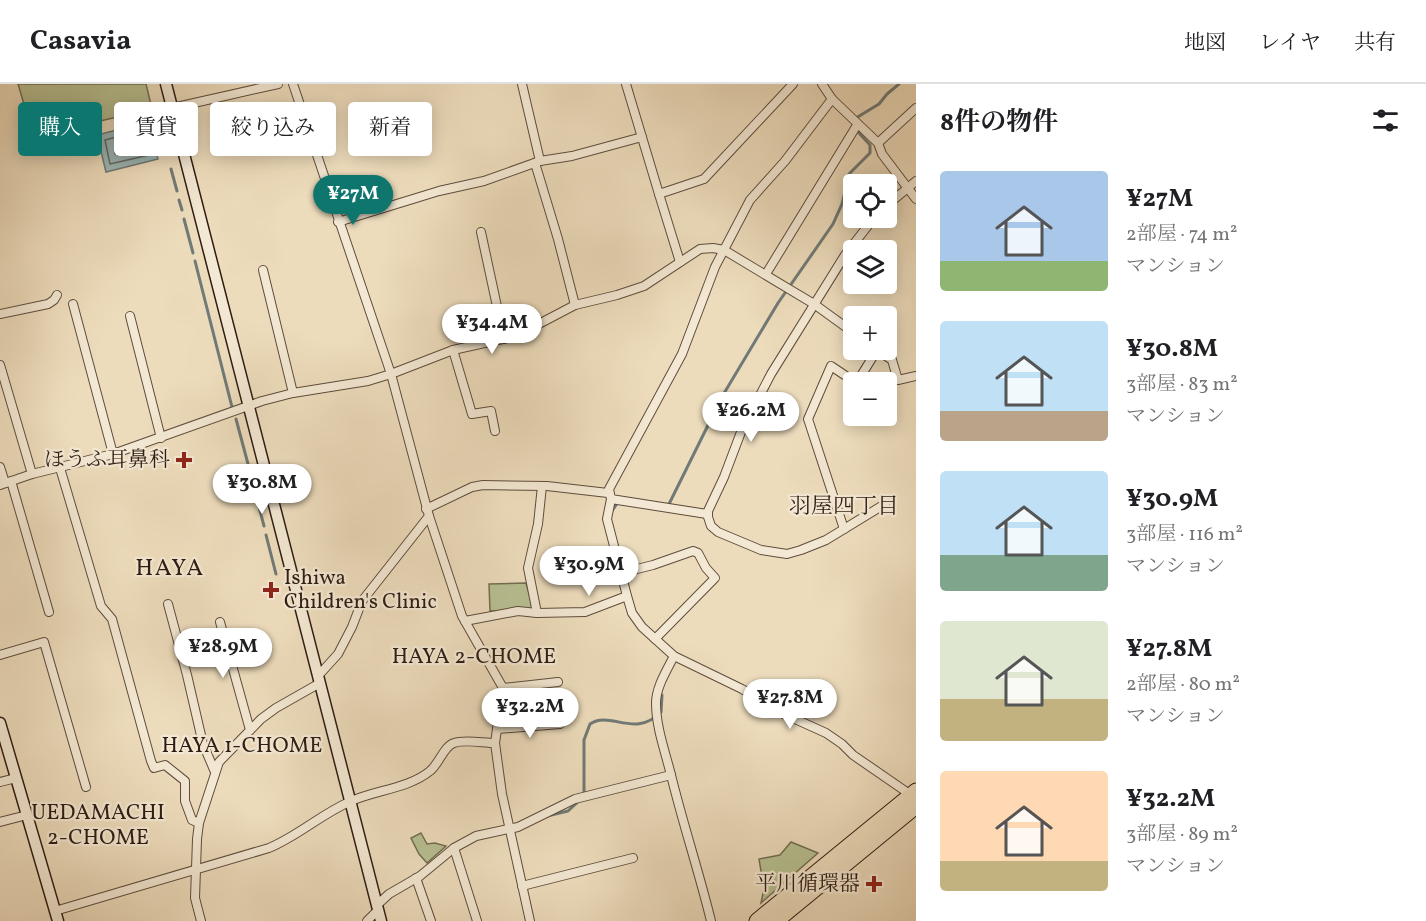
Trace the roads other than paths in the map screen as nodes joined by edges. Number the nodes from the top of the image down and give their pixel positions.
1 (166, 84) edge
2 (278, 84) edge
3 (293, 84) edge
4 (522, 84) edge
5 (626, 84) edge
6 (793, 84) edge
7 (822, 84) edge
8 (832, 99) junction
9 (170, 102) edge
10 (198, 102) edge
11 (916, 108) edge
12 (857, 124) junction
13 (642, 137) junction
14 (878, 143) junction
15 (184, 156) edge
16 (538, 162) junction
17 (916, 181) edge
18 (908, 189) junction
19 (659, 194) junction
20 (897, 198) edge
21 (916, 199) edge
22 (338, 222) junction
23 (866, 228) edge
24 (481, 232) dead end
25 (724, 250) junction
26 (680, 262) junction
27 (263, 270) dead end
28 (766, 274) junction
29 (57, 295) dead end
30 (73, 304) dead end
31 (814, 304) junction
32 (575, 305) junction
33 (0, 314) edge
34 (130, 316) dead end
35 (843, 325) edge
36 (504, 339) junction
37 (453, 350) junction
38 (871, 360) edge
39 (892, 360) edge
40 (0, 365) edge
41 (391, 374) junction
42 (916, 376) edge
43 (293, 393) junction
44 (249, 406) junction
45 (495, 431) dead end
46 (161, 438) junction
47 (113, 454) junction
48 (0, 467) edge
49 (60, 468) junction
50 (32, 474) junction
51 (5, 483) edge
52 (542, 486) junction
53 (610, 496) junction
54 (885, 504) dead end
55 (428, 512) junction
56 (707, 514) junction
57 (844, 529) junction
58 (621, 573) junction
59 (627, 596) junction
60 (168, 604) dead end
61 (49, 612) dead end
62 (537, 613) junction
63 (465, 621) junction
64 (220, 622) dead end
65 (655, 639) junction
66 (0, 655) edge
67 (674, 656) junction
68 (319, 679) junction
69 (558, 682) dead end
70 (503, 688) junction
71 (0, 723) edge
72 (560, 724) dead end
73 (497, 729) junction
74 (250, 730) junction
75 (2, 740) edge
76 (495, 743) junction
77 (215, 772) junction
78 (671, 775) junction
79 (16, 778) junction
80 (0, 782) edge
81 (86, 787) dead end
82 (915, 797) edge
83 (350, 801) junction
84 (27, 814) junction
85 (0, 822) edge
86 (199, 823) junction
87 (509, 829) junction
88 (454, 848) junction
89 (633, 858) dead end
90 (197, 869) junction
91 (416, 878) junction
92 (522, 886) junction
93 (378, 912) edge
94 (56, 916) edge
95 (201, 921) edge
96 (367, 921) edge
97 (431, 921) edge
98 (477, 921) edge
99 (530, 921) edge
100 (711, 921) edge
101 (757, 921) edge
102 (776, 921) edge

1 - 9 street
2 - 10 street
3 - 22 street
4 - 16 street
5 - 13 street
6 - 19 street
7 - 8 street
8 - 12 street
8 - 25 street
11 - 14 street
12 - 14 street
12 - 28 street
13 - 16 street
13 - 19 street
14 - 18 street
15 - 44 street
16 - 22 street
16 - 32 street
17 - 18 street
18 - 20 street
18 - 21 street
19 - 26 street
22 - 41 street
23 - 31 street
24 - 36 street
25 - 26 street
25 - 28 street
25 - 53 street
26 - 32 street
27 - 43 street
28 - 31 street
29 - 33 street
30 - 47 street
31 - 35 street
31 - 56 street
32 - 36 street
34 - 46 street
36 - 37 street
37 - 41 street
37 - 45 street
38 - 57 street
39 - 42 street
40 - 50 street
41 - 43 street
41 - 55 street
43 - 44 street
44 - 46 street
44 - 68 street
46 - 47 street
47 - 49 street
48 - 51 street
49 - 50 street
49 - 86 street
50 - 51 street
51 - 61 street
52 - 53 street
52 - 55 street
52 - 62 street
53 - 56 street
53 - 58 street
54 - 57 street
55 - 63 street
55 - 68 street
56 - 57 street
58 - 59 street
58 - 65 street
59 - 62 street
59 - 65 street
60 - 77 street
62 - 63 street
63 - 70 street
64 - 74 street
65 - 67 street
66 - 81 street
67 - 78 street
67 - 82 street
68 - 74 street
68 - 83 street
69 - 70 street
70 - 73 street
71 - 75 street
72 - 73 street
73 - 76 street
74 - 77 street
75 - 79 street
76 - 83 street
76 - 87 street
77 - 86 street
78 - 87 street
78 - 100 street
79 - 80 street
79 - 84 street
82 - 101 highway
82 - 102 highway
83 - 90 street
83 - 93 street
84 - 85 street
84 - 94 street
86 - 90 street
87 - 88 street
87 - 92 street
88 - 91 street
88 - 98 street
89 - 92 street
90 - 94 street
90 - 95 street
91 - 93 street
91 - 97 street
92 - 99 street
93 - 96 street

